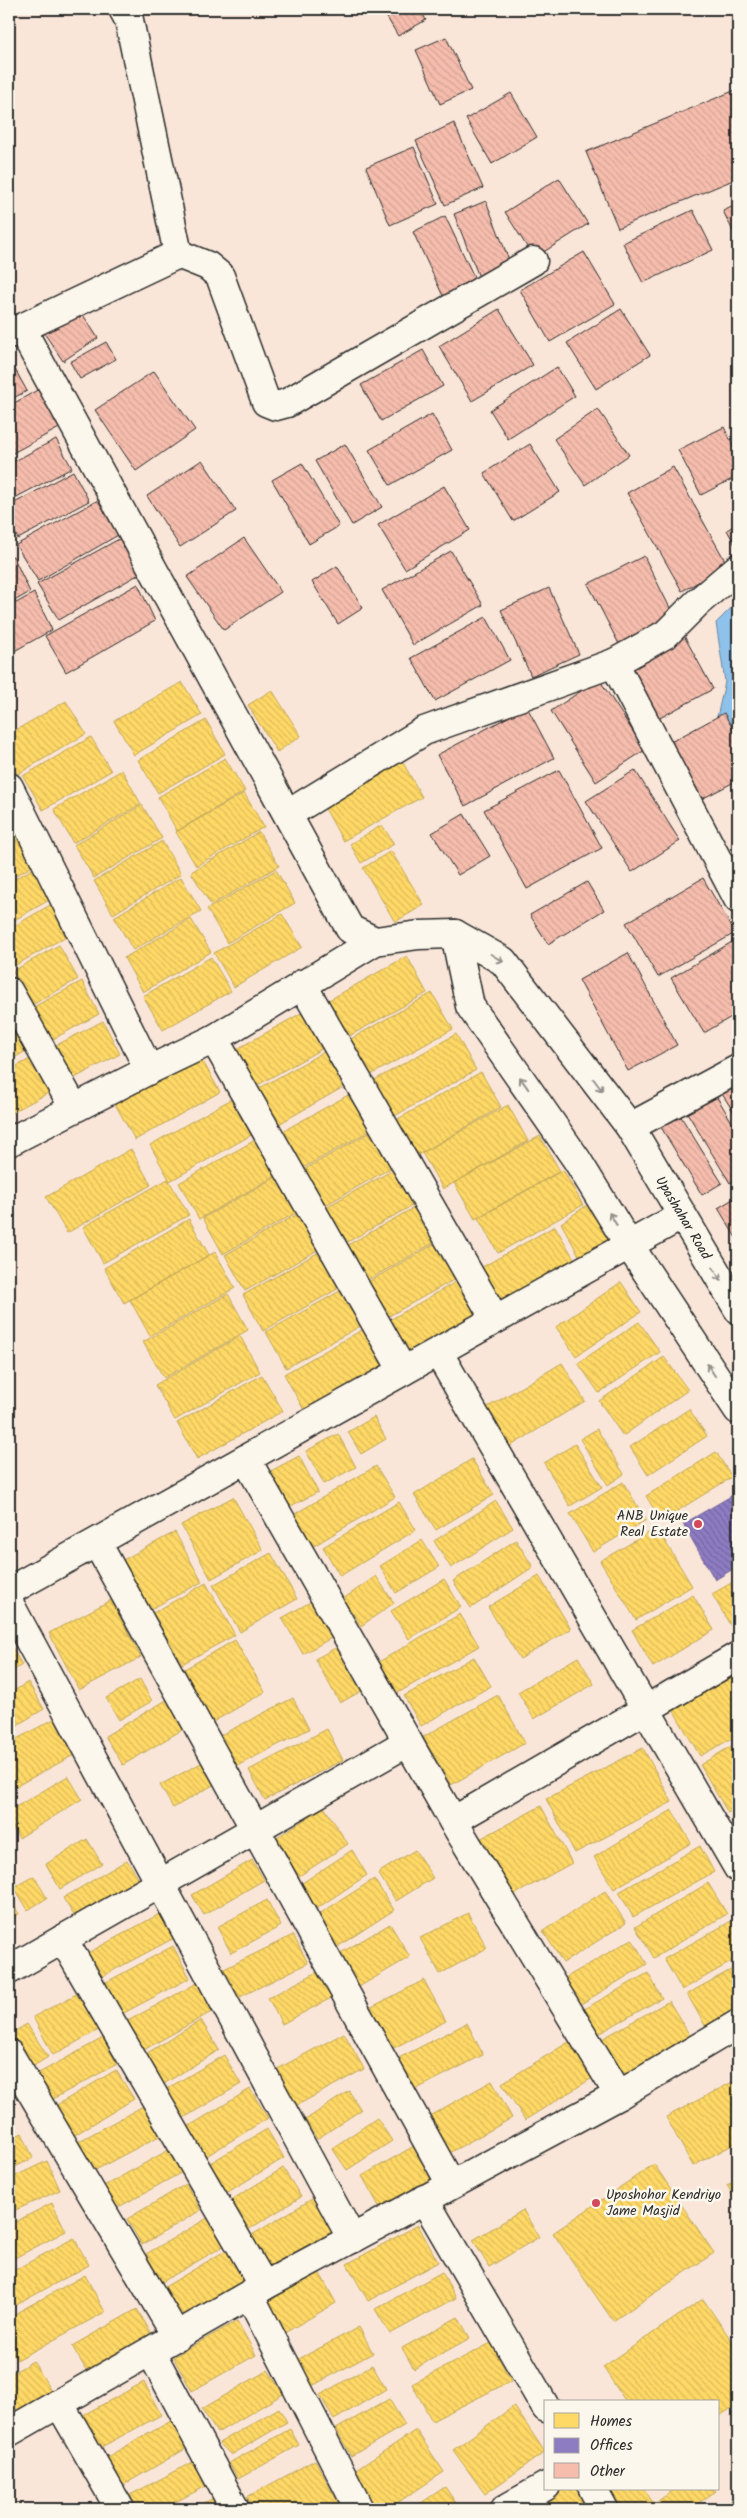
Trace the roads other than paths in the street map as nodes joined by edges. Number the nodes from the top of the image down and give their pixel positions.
1 (123, 9) edge
2 (178, 254) junction
3 (533, 262) dead end
4 (15, 331) edge
5 (738, 568) edge
6 (614, 663) junction
7 (9, 787) edge
8 (288, 814) junction
9 (738, 899) edge
10 (455, 934) junction
11 (375, 941) junction
12 (302, 984) junction
13 (9, 992) edge
14 (214, 1039) junction
15 (738, 1069) edge
16 (149, 1070) junction
17 (74, 1108) junction
18 (630, 1127) junction
19 (9, 1142) edge
20 (681, 1216) junction
21 (629, 1245) junction
22 (738, 1309) edge
23 (495, 1320) junction
24 (438, 1352) junction
25 (404, 1371) junction
26 (738, 1410) edge
27 (246, 1459) junction
28 (97, 1543) junction
29 (11, 1588) edge
30 (738, 1656) edge
31 (647, 1711) junction
32 (408, 1742) junction
33 (453, 1821) junction
34 (255, 1830) junction
35 (738, 1868) edge
36 (160, 1884) junction
37 (63, 1938) junction
38 (9, 1970) edge
39 (738, 2024) edge
40 (9, 2054) edge
41 (619, 2095) junction
42 (451, 2184) junction
43 (424, 2199) junction
44 (352, 2239) junction
45 (257, 2291) junction
46 (176, 2337) junction
47 (151, 2352) junction
48 (59, 2403) junction
49 (544, 2405) edge
50 (9, 2432) edge
51 (544, 2487) edge
52 (594, 2490) edge
53 (120, 2509) edge
54 (235, 2509) edge
55 (359, 2509) edge
56 (505, 2509) edge
57 (604, 2509) edge

1 - 2 street
2 - 3 street
2 - 4 street
4 - 8 street
5 - 6 street
6 - 8 street
6 - 9 street
7 - 16 street
8 - 11 street
10 - 11 street
10 -> 18 street, Upashahar Road
21 -> 10 street
11 - 12 street
12 - 14 street
12 - 23 street
13 - 17 street
14 - 16 street
14 - 25 street
15 - 18 street
16 - 17 street
17 - 19 street
18 - 20 street, Upashahar Road
20 - 21 street
20 -> 22 street, Upashahar Road
21 - 23 street
26 -> 21 street
23 - 24 street
24 - 25 street
24 - 31 street
25 - 27 street
27 - 28 street
27 - 32 street
28 - 29 street
28 - 34 street
29 - 36 street
30 - 31 street
31 - 33 street
31 - 35 street
32 - 33 street
32 - 34 street
33 - 41 street
34 - 36 street
34 - 42 street
36 - 37 street
36 - 44 street
37 - 38 street
37 - 45 street
39 - 41 street
40 - 46 street
41 - 42 street
42 - 43 street
43 - 44 street
43 - 49 street
44 - 45 street
45 - 46 street
45 - 55 street
46 - 47 street
47 - 48 street
47 - 54 street
48 - 50 street
48 - 53 street
51 - 56 street
52 - 57 street

